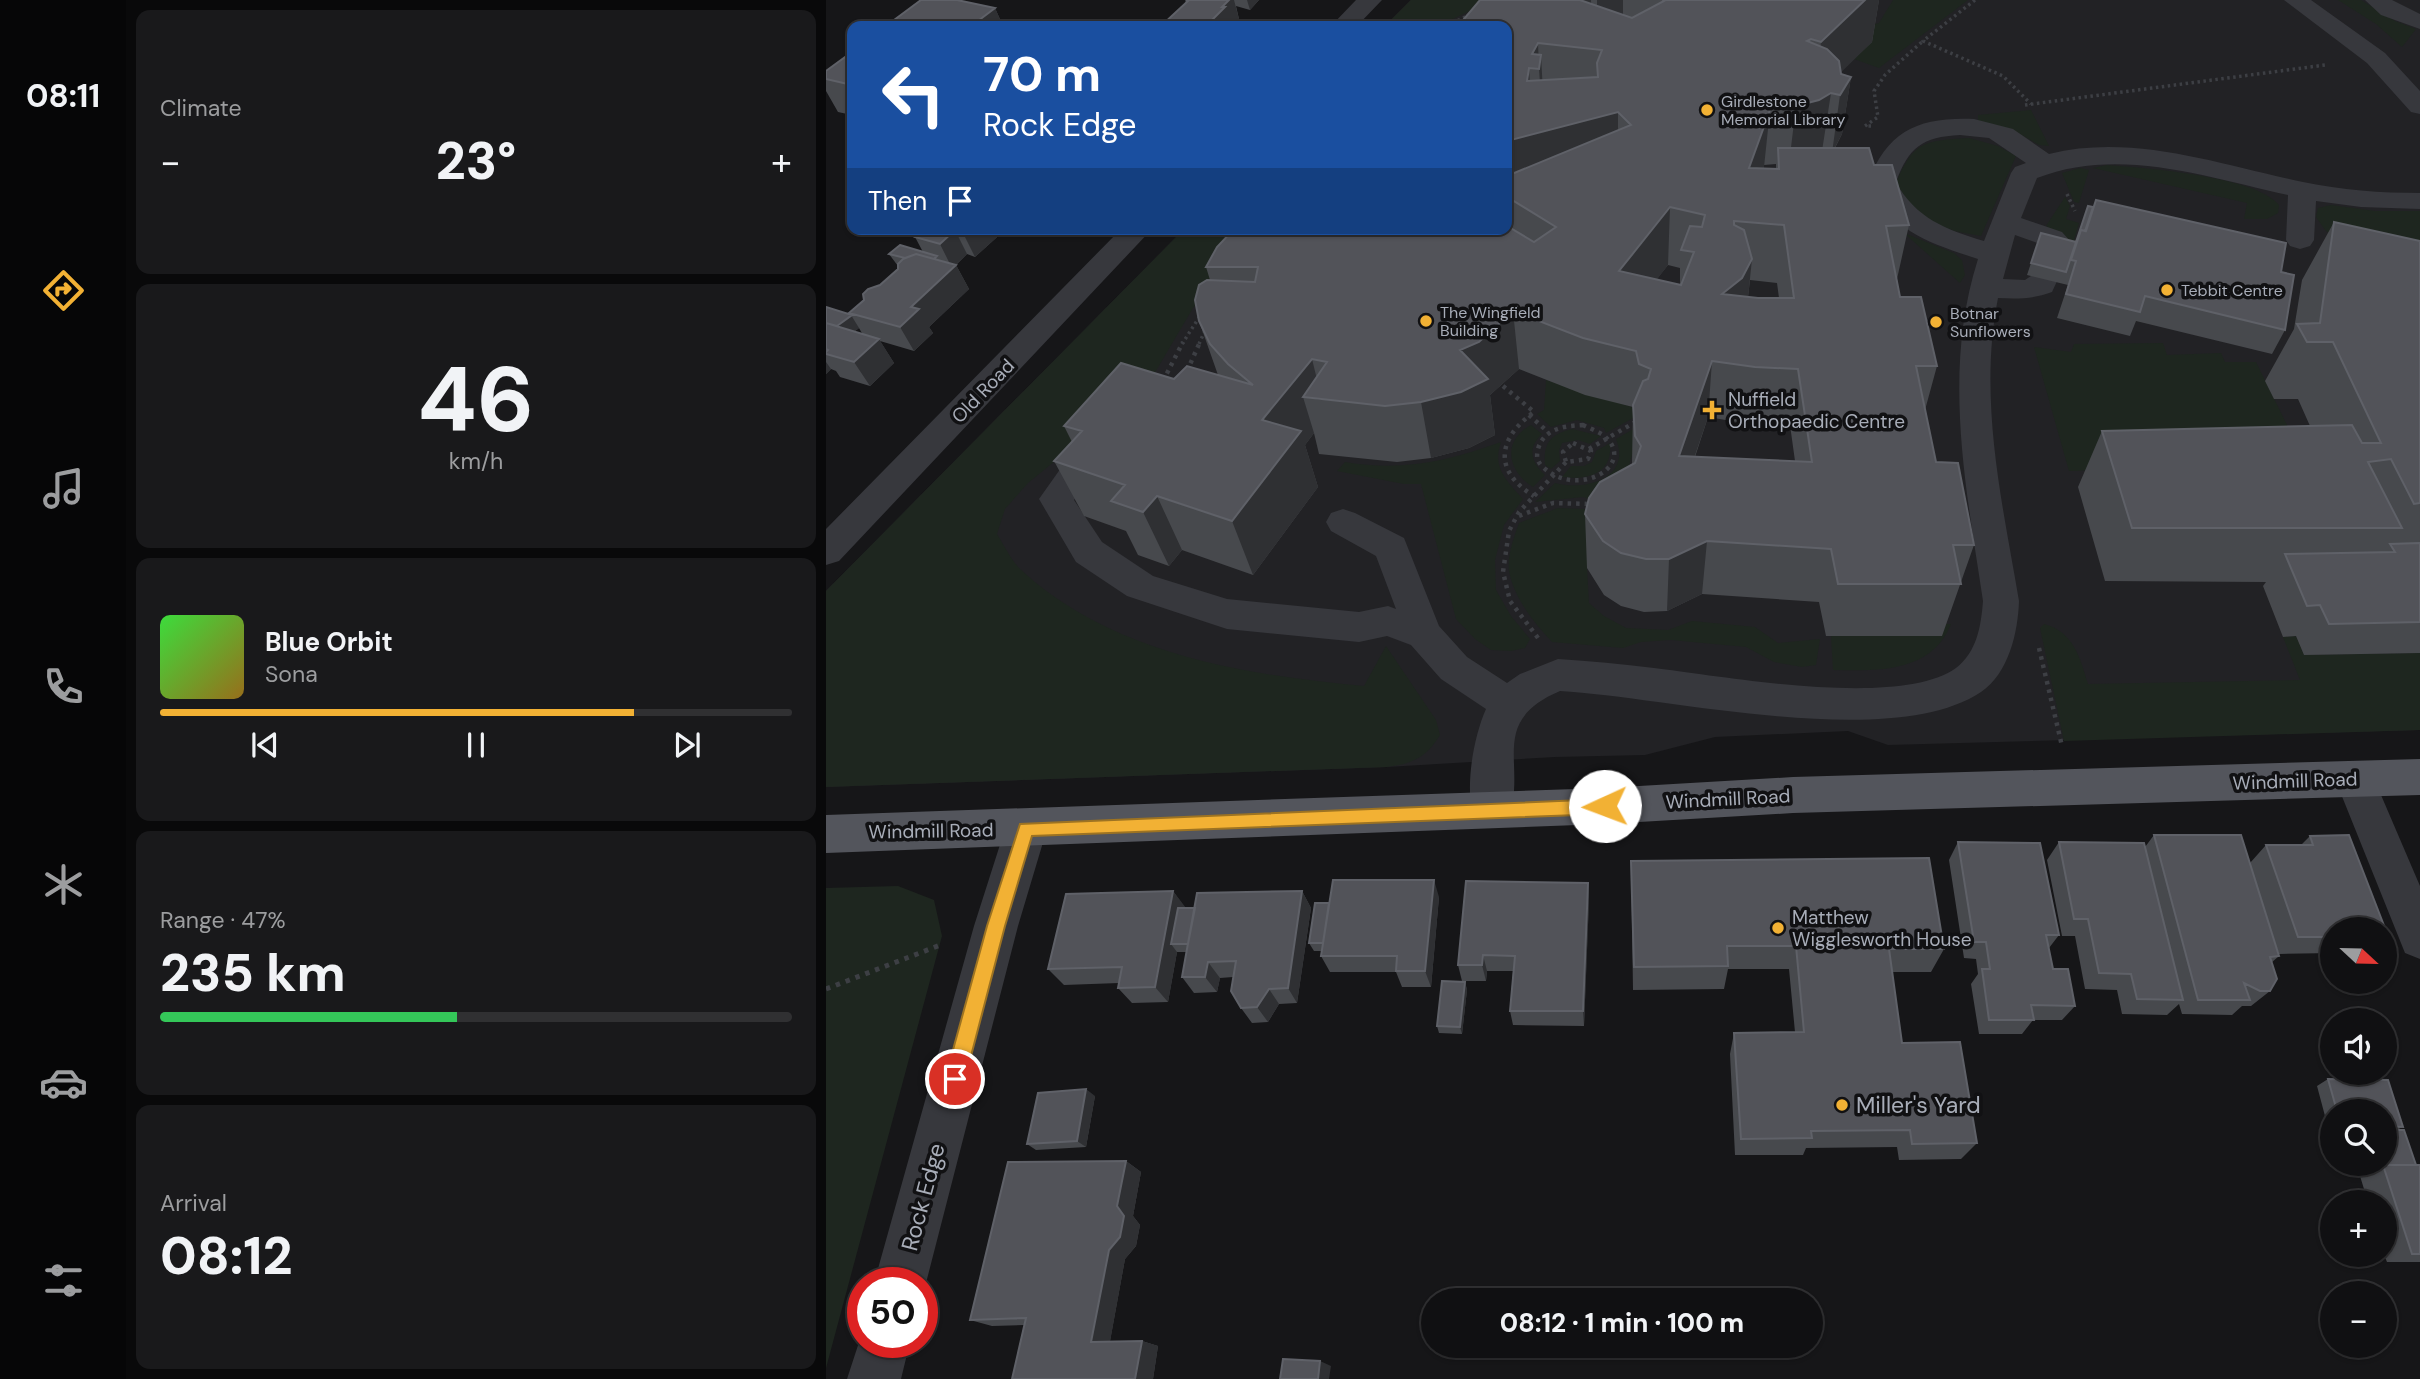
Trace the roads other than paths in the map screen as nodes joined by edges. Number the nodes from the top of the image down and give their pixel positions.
1 (1370, 0) edge
2 (2296, 0) edge
3 (2377, 0) edge
4 (1348, 21) edge
5 (2420, 22) edge
6 (2420, 106) edge
7 (2043, 163) junction
8 (2302, 190) junction
9 (2420, 201) edge
10 (2005, 222) junction
11 (1132, 235) edge
12 (2300, 240) dead end
13 (2053, 250) edge
14 (1989, 271) junction
15 (2043, 279) edge
16 (1085, 460) edge
17 (1343, 522) dead end
18 (826, 551) edge
19 (1424, 634) junction
20 (1507, 703) junction
21 (2420, 777) edge
22 (2355, 779) junction
23 (1491, 810) junction
24 (1026, 829) junction
25 (826, 834) edge
26 (2420, 938) edge
27 (904, 1267) edge
28 (880, 1358) edge
29 (874, 1379) edge

1 - 4 street
2 - 6 street
3 - 5 street
7 - 8 street
7 - 10 street
7 - 14 street
8 - 9 street
8 - 12 street
10 - 13 street
10 - 14 street
11 - 18 street, Old Road
14 - 15 street
14 - 20 street
16 - 19 street
17 - 19 street
19 - 20 street
20 - 23 street
21 - 22 main road, Windmill Road
22 - 23 main road, Windmill Road
22 - 26 street
23 - 24 main road, Windmill Road
24 - 25 main road, Windmill Road
24 - 27 street, Rock Edge
28 - 29 street

